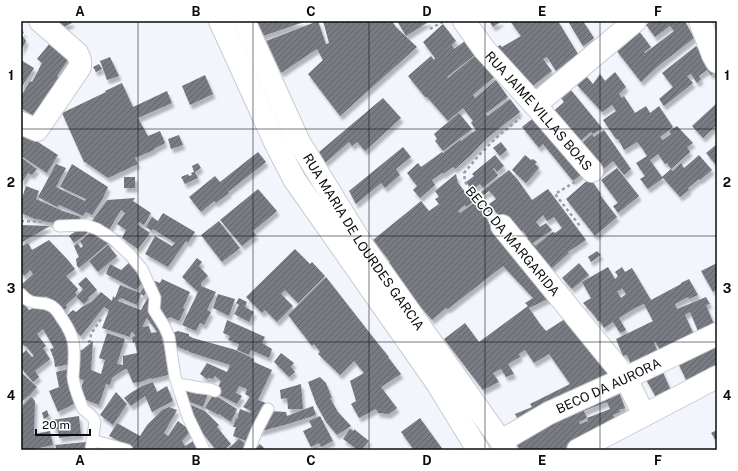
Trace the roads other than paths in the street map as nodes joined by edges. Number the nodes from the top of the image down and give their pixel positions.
1 (40, 21) edge
2 (220, 21) edge
3 (244, 21) edge
4 (464, 21) edge
5 (635, 21) edge
6 (700, 21) edge
7 (717, 62) edge
8 (536, 105) junction
9 (21, 123) edge
10 (592, 171) road end
11 (59, 226) road end
12 (502, 226) road end
13 (381, 287) junction
14 (21, 294) edge
15 (717, 334) edge
16 (717, 377) edge
17 (626, 378) junction
18 (178, 385) junction
19 (215, 391) dead end
20 (717, 393) edge
21 (268, 409) dead end
22 (644, 415) junction
23 (91, 445) edge
24 (504, 445) edge
25 (127, 450) edge
26 (204, 450) edge
27 (249, 450) edge
28 (478, 450) edge
29 (578, 450) edge
30 (608, 450) edge

1 - 9 street
2 - 13 street, RUA MARIA DE LOURDES GARCIA
3 - 13 street, RUA MARIA DE LOURDES GARCIA
4 - 8 street, RUA JAIME VILLAS BOAS
5 - 8 street
6 - 7 street
8 - 10 street, RUA JAIME VILLAS BOAS
11 - 18 lane
12 - 17 street, BECO DA MARGARIDA
13 - 24 street, RUA MARIA DE LOURDES GARCIA
13 - 28 street, RUA MARIA DE LOURDES GARCIA
14 - 23 lane
15 - 17 street, BECO DA AURORA
16 - 22 street
17 - 22 street, BECO DA MARGARIDA
17 - 24 street, BECO DA AURORA
18 - 19 lane
18 - 26 lane
20 - 30 street
21 - 27 lane
22 - 29 street
23 - 25 lane

